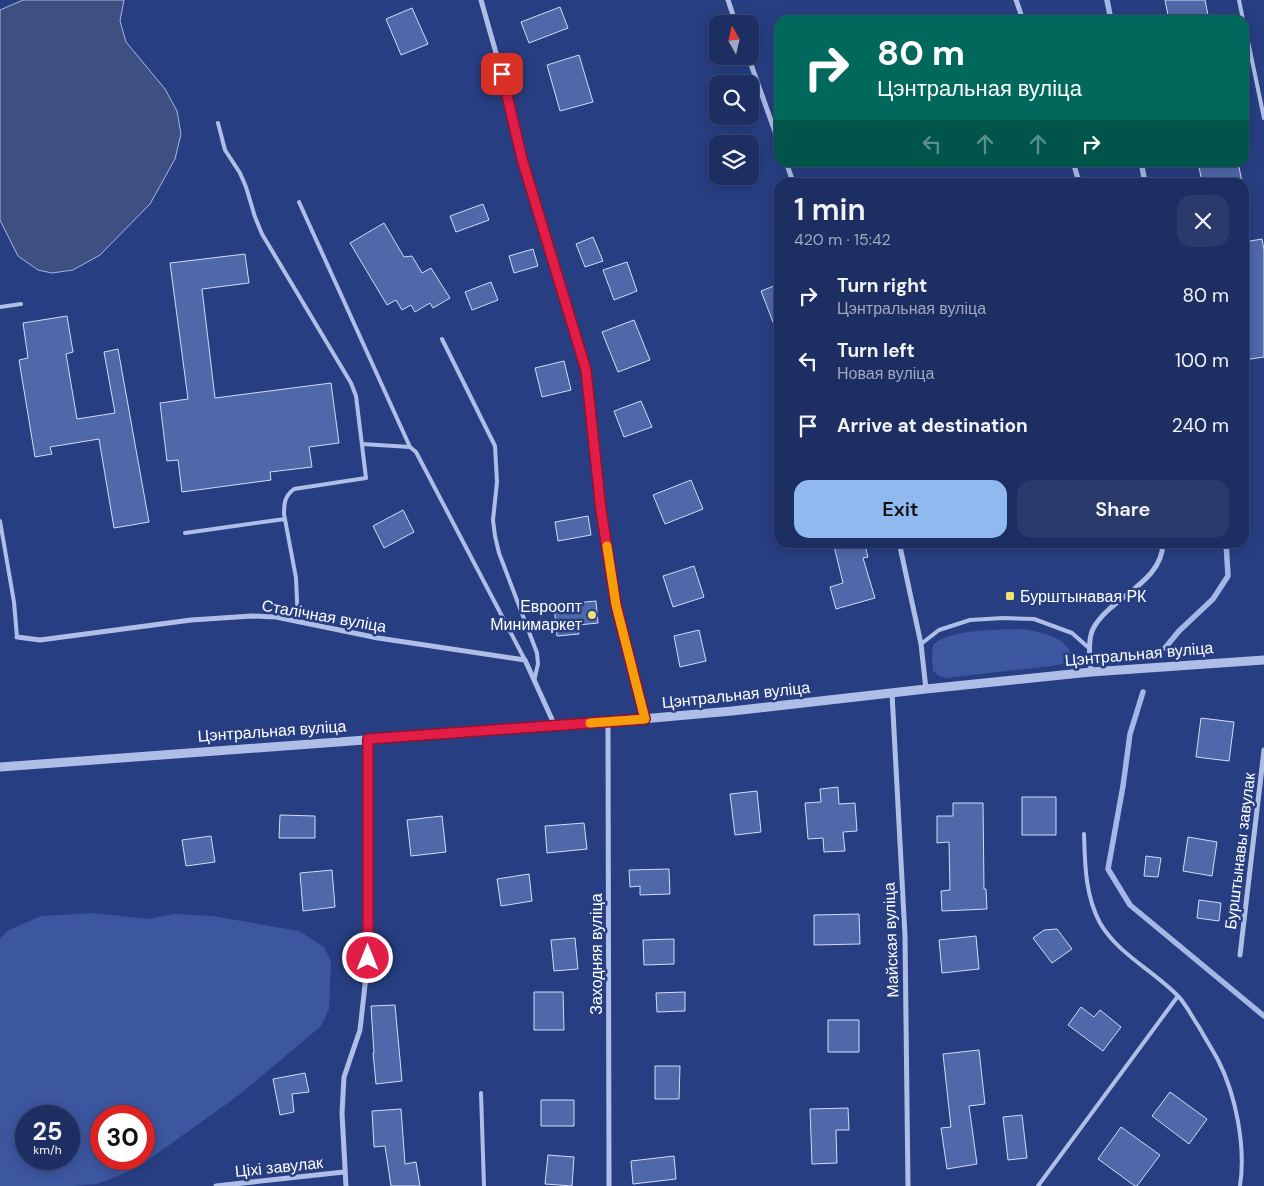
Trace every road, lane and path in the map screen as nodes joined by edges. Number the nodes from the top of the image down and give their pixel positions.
1 (481, 0) edge
2 (728, 0) edge
3 (1016, 0) edge
4 (1239, 0) edge
5 (733, 15) edge
6 (1021, 15) edge
7 (1243, 15) edge
8 (1249, 45) edge
9 (751, 65) edge
10 (1264, 118) edge
11 (218, 123) dead end
12 (774, 129) edge
13 (299, 202) dead end
14 (21, 304) dead end
15 (0, 306) edge
16 (442, 339) dead end
17 (362, 444) junction
18 (410, 447) junction
19 (285, 519) junction
20 (0, 521) edge
21 (185, 533) dead end
22 (900, 548) edge
23 (1162, 548) edge
24 (298, 622) junction
25 (17, 637) joint
26 (921, 644) junction
27 (1089, 648) junction
28 (525, 660) junction
29 (1264, 660) edge
30 (1091, 672) junction
31 (534, 681) junction
32 (926, 689) junction
33 (892, 693) junction
34 (645, 719) junction
35 (608, 722) junction
36 (555, 726) junction
37 (368, 739) junction
38 (1264, 750) edge
39 (0, 767) edge
40 (1084, 834) dead end
41 (1240, 955) dead end
42 (1178, 996) junction
43 (481, 1093) dead end
44 (344, 1172) junction
45 (216, 1186) edge
46 (346, 1186) edge
47 (484, 1186) edge
48 (609, 1186) edge
49 (908, 1186) edge
50 (1038, 1186) edge
51 (1240, 1186) edge

1 - 34 street
2 - 5 street
3 - 6 street
4 - 7 lane
8 - 10 lane
9 - 12 street
11 - 17 lane
13 - 18 lane
14 - 15 lane
16 - 31 lane
17 - 18 lane
17 - 19 lane
18 - 28 lane
19 - 21 lane
19 - 24 lane
20 - 25 lane
22 - 26 street
23 - 27 street
24 - 25 street, Сталічная вуліца
24 - 28 street, Сталічная вуліца
26 - 27 lane
26 - 32 street
27 - 30 street
28 - 31 street
29 - 30 street, Цэнтральная вуліца
30 - 32 street, Цэнтральная вуліца
31 - 36 street
32 - 33 street, Цэнтральная вуліца
33 - 34 street, Цэнтральная вуліца
33 - 49 street, Майская вуліца
34 - 35 street, Цэнтральная вуліца
35 - 36 street, Цэнтральная вуліца
35 - 48 street, Заходняя вуліца
36 - 37 street, Цэнтральная вуліца
37 - 39 street, Цэнтральная вуліца
37 - 44 street
38 - 41 street, Бурштынавы завулак
40 - 42 lane
42 - 50 lane
42 - 51 lane
43 - 47 lane
44 - 45 street, Ціхі завулак
44 - 46 street

